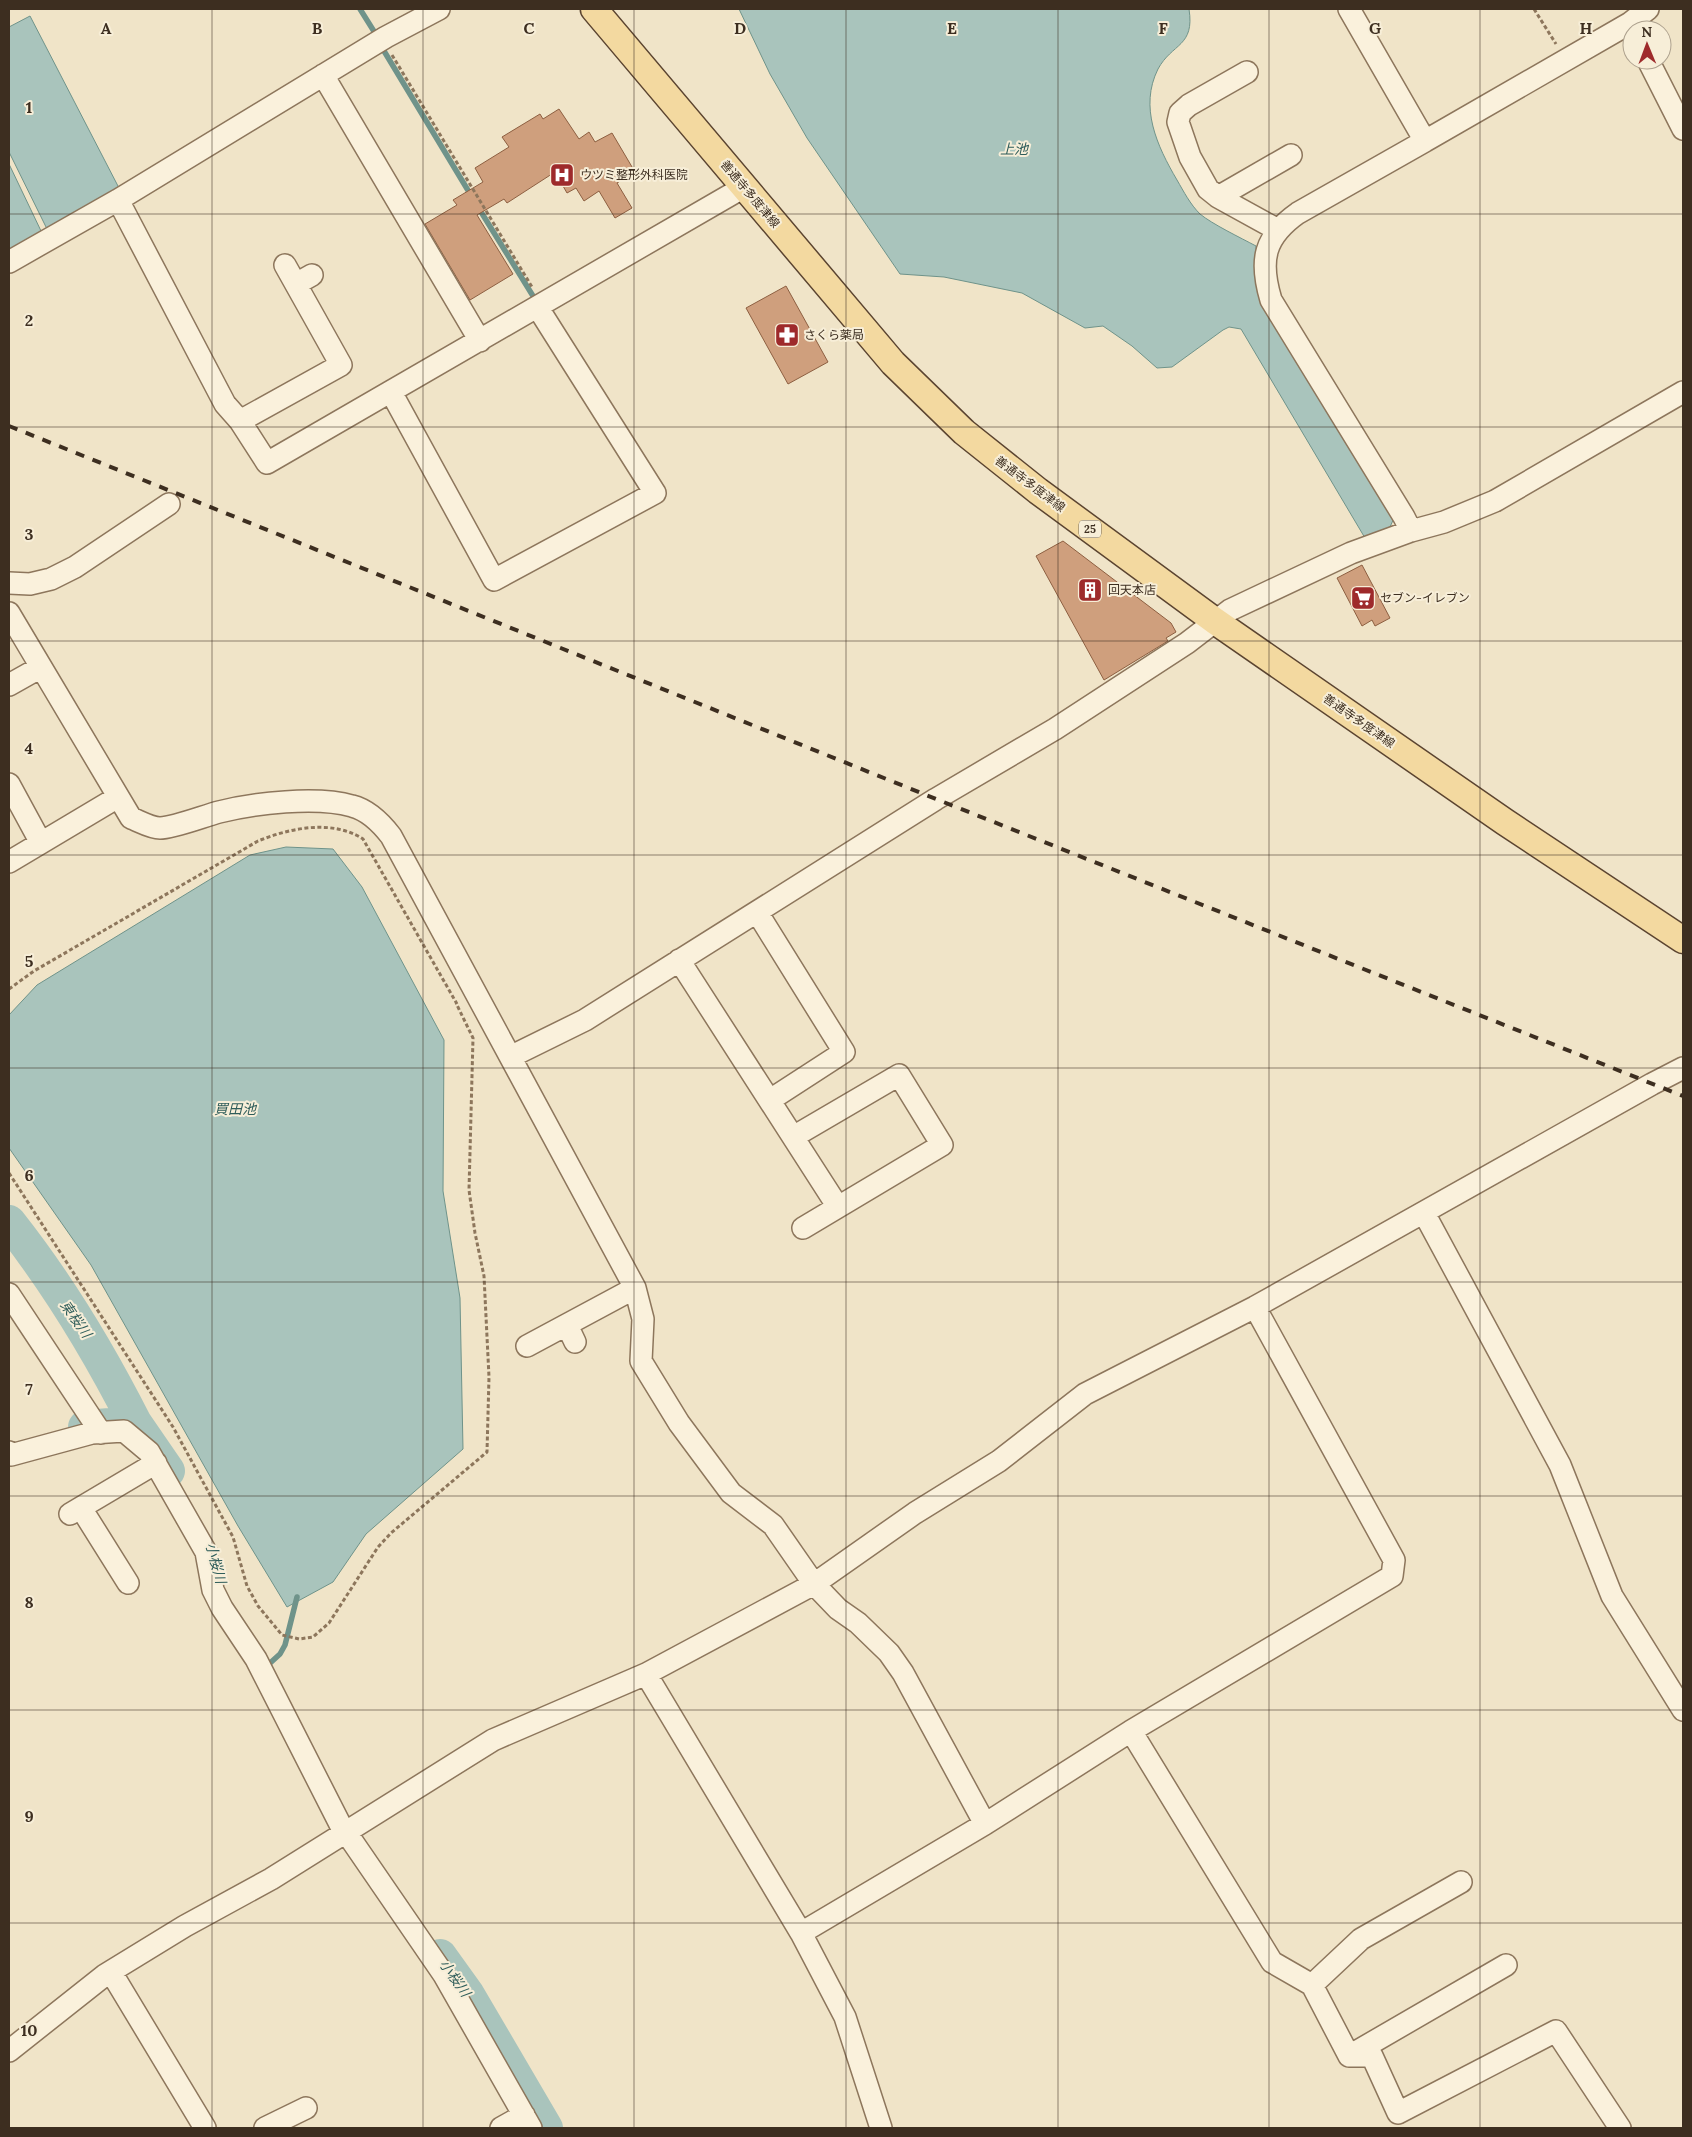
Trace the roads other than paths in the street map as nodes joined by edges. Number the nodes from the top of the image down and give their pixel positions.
1 (439, 9) edge
2 (594, 9) edge
3 (1349, 9) edge
4 (1648, 9) edge
5 (1638, 20) edge
6 (1622, 32) edge
7 (1653, 70) edge
8 (1247, 72) dead end
9 (323, 75) junction
10 (1683, 129) edge
11 (1425, 140) junction
12 (1291, 155) dead end
13 (744, 188) junction
14 (1218, 197) junction
15 (118, 200) junction
16 (1278, 230) junction
17 (9, 262) edge
18 (285, 265) dead end
19 (540, 306) junction
20 (480, 341) junction
21 (391, 392) junction
22 (1683, 392) edge
23 (240, 421) junction
24 (169, 504) dead end
25 (1410, 531) junction
26 (9, 583) edge
27 (9, 613) edge
28 (1215, 621) junction
29 (41, 667) junction
30 (9, 686) edge
31 (9, 784) edge
32 (118, 797) junction
33 (41, 843) junction
34 (9, 862) edge
35 (757, 912) junction
36 (1683, 940) edge
37 (680, 960) junction
38 (512, 1056) junction
39 (1683, 1068) edge
40 (770, 1100) junction
41 (793, 1137) junction
42 (838, 1207) junction
43 (1424, 1213) junction
44 (803, 1228) dead end
45 (635, 1288) junction
46 (9, 1294) edge
47 (1254, 1307) junction
48 (527, 1346) dead end
49 (98, 1428) junction
50 (10, 1453) edge
51 (156, 1463) junction
52 (128, 1583) dead end
53 (814, 1584) junction
54 (646, 1674) junction
55 (1683, 1710) edge
56 (1131, 1731) junction
57 (985, 1824) junction
58 (344, 1832) junction
59 (1461, 1882) dead end
60 (800, 1933) junction
61 (1506, 1964) dead end
62 (111, 1972) junction
63 (1312, 1985) junction
64 (9, 2051) edge
65 (1349, 2056) junction
66 (306, 2108) dead end
67 (527, 2122) edge
68 (205, 2128) edge
69 (265, 2128) edge
70 (501, 2128) edge
71 (881, 2128) edge
72 (1620, 2128) edge

1 - 9 street
2 - 13 main road, 善通寺多度津線 / 25
3 - 11 street
4 - 5 street
6 - 11 street
7 - 10 street
8 - 14 street
9 - 15 street
9 - 20 street
11 - 16 street
12 - 14 street
13 - 19 street
13 - 28 main road, 善通寺多度津線 / 25
14 - 16 street
15 - 17 street
15 - 23 street
16 - 25 street
18 - 23 street
19 - 20 street
19 - 21 street
20 - 21 street
21 - 23 street
22 - 25 street
24 - 26 street
25 - 28 street
27 - 29 street
28 - 35 street
28 - 36 main road, 善通寺多度津線 / 25
29 - 30 street
29 - 32 street
31 - 33 street
32 - 33 street
32 - 38 street
33 - 34 street
35 - 37 street
35 - 40 street
37 - 38 street
37 - 40 street
38 - 45 street
39 - 43 street
40 - 41 street
41 - 42 street
41 - 42 street
42 - 44 street
43 - 47 street
43 - 55 street
45 - 48 street
45 - 53 street
46 - 49 street
47 - 53 street
47 - 56 street
49 - 50 street
49 - 51 street
51 - 52 street
51 - 58 street
53 - 54 street
53 - 57 street
54 - 58 street
54 - 60 street
56 - 57 street
56 - 63 street
57 - 60 street
58 - 62 street
58 - 67 street
59 - 63 street
60 - 71 street
61 - 65 street
62 - 64 street
62 - 68 street
63 - 65 street
65 - 72 street
66 - 69 street
67 - 70 street

